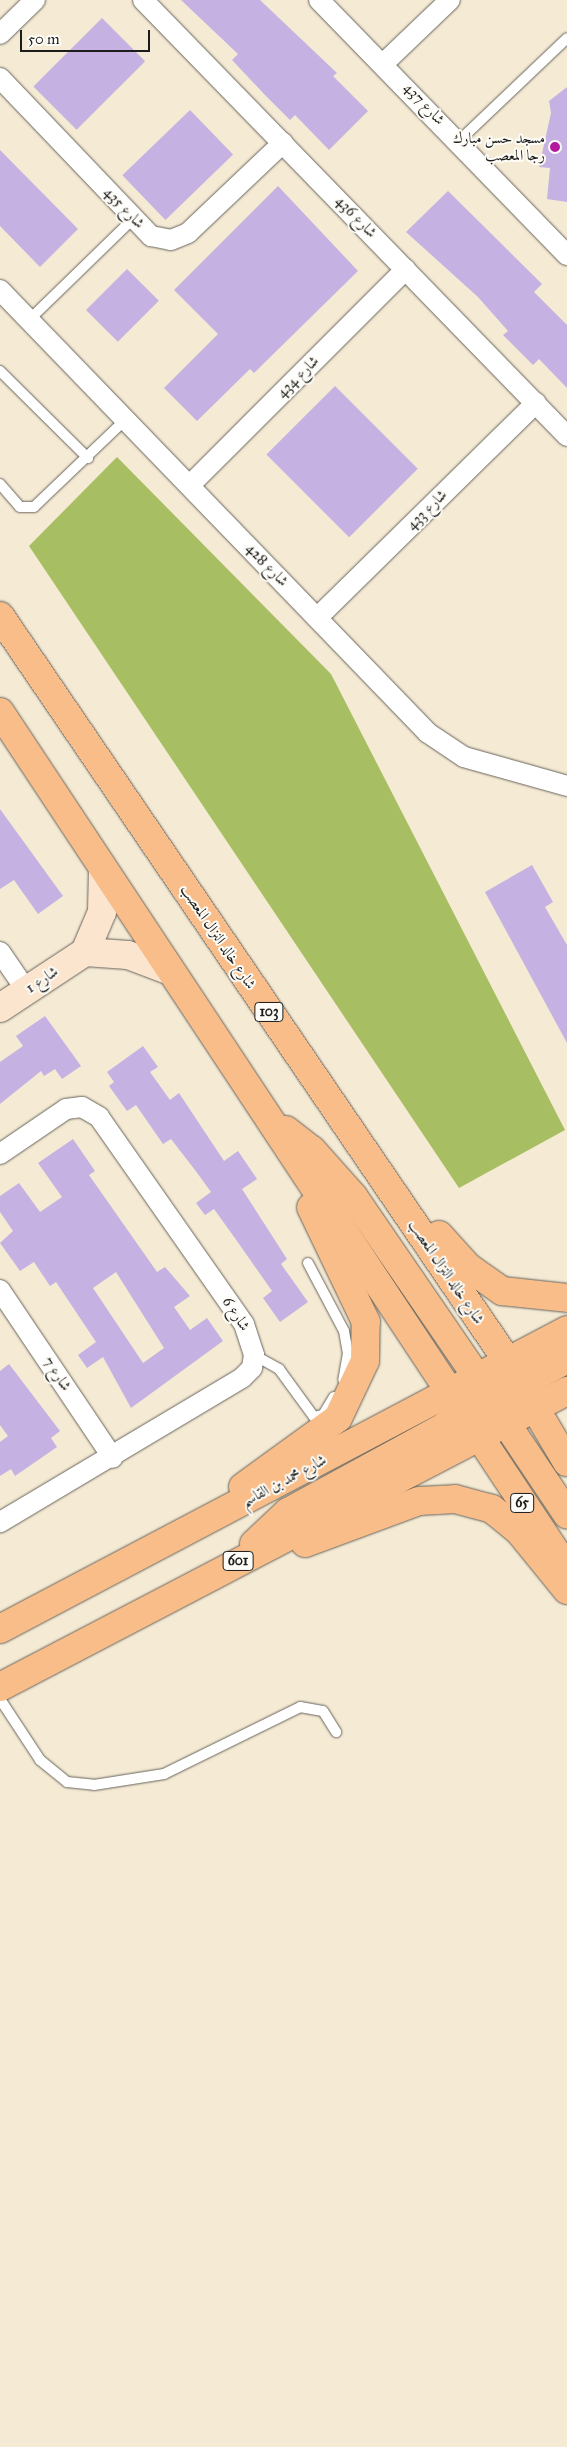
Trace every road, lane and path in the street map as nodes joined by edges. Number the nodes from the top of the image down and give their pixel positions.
1 (35, 0) edge
2 (143, 0) edge
3 (319, 0) edge
4 (450, 0) edge
5 (0, 34) edge
6 (567, 38) edge
7 (384, 63) junction
8 (0, 78) edge
9 (459, 142) junction
10 (283, 143) junction
11 (134, 218) junction
12 (567, 255) edge
13 (406, 269) junction
14 (0, 290) edge
15 (29, 320) junction
16 (0, 370) edge
17 (536, 403) junction
18 (126, 419) junction
19 (567, 436) edge
20 (88, 458) junction
21 (0, 484) edge
22 (190, 485) junction
23 (0, 616) edge
24 (317, 618) junction
25 (0, 712) edge
26 (566, 789) edge
27 (103, 869) junction
28 (0, 952) edge
29 (85, 952) junction
30 (168, 970) junction
31 (26, 990) junction
32 (0, 1008) edge
33 (268, 1118) junction
34 (362, 1149) junction
35 (0, 1154) edge
36 (308, 1263) dead end
37 (0, 1290) edge
38 (567, 1298) edge
39 (567, 1330) edge
40 (254, 1354) junction
41 (506, 1359) junction
42 (567, 1359) edge
43 (567, 1391) edge
44 (485, 1398) junction
45 (534, 1409) junction
46 (478, 1436) junction
47 (113, 1458) junction
48 (567, 1462) edge
49 (567, 1514) edge
50 (0, 1522) edge
51 (154, 1551) junction
52 (248, 1556) junction
53 (567, 1569) edge
54 (200, 1581) junction
55 (567, 1590) edge
56 (0, 1630) edge
57 (0, 1687) edge
58 (0, 1699) edge
59 (336, 1732) dead end

1 - 5 street
2 - 10 street, شارع 436
3 - 7 street, شارع 437
4 - 7 street
6 - 9 lane
7 - 9 street, شارع 437
8 - 11 street, شارع 435
9 - 12 street, شارع 437
10 - 11 street, شارع 435
10 - 13 street, شارع 436
11 - 15 lane
13 - 17 street, شارع 436
13 - 22 street, شارع 434
14 - 15 street, شارع 428
15 - 18 street, شارع 428
16 - 20 lane
17 - 19 street, شارع 436
17 - 24 street, شارع 433
18 - 20 lane
18 - 22 street, شارع 428
20 - 21 lane
22 - 24 street, شارع 428
23 - 34 main road, شارع خالد النزال المعصب / 103
24 - 26 street, شارع 428
25 - 27 main road
27 - 29 street
27 - 30 main road
28 - 31 street
29 - 30 street
29 - 31 street, شارع 1
30 - 33 main road
31 - 32 street, شارع 1
33 - 44 main road
33 - 51 main road
34 - 38 main road
34 - 41 main road, شارع خالد النزال المعصب / 103
35 - 40 street, شارع 6
36 - 40 lane
37 - 47 street, شارع 7
39 - 41 main road, شارع محمد بن القاسم
40 - 47 street
41 - 44 main road, شارع محمد بن القاسم
42 - 44 main road
43 - 45 main road
44 - 45 main road
44 - 46 main road
44 - 49 main road
44 - 51 main road, شارع محمد بن القاسم
44 - 52 main road
45 - 48 main road
46 - 52 main road, 601
46 - 53 main road, 65
47 - 50 street
51 - 56 main road, شارع محمد بن القاسم
52 - 54 main road, 601
54 - 55 main road
54 - 57 main road, 601
58 - 59 lane

